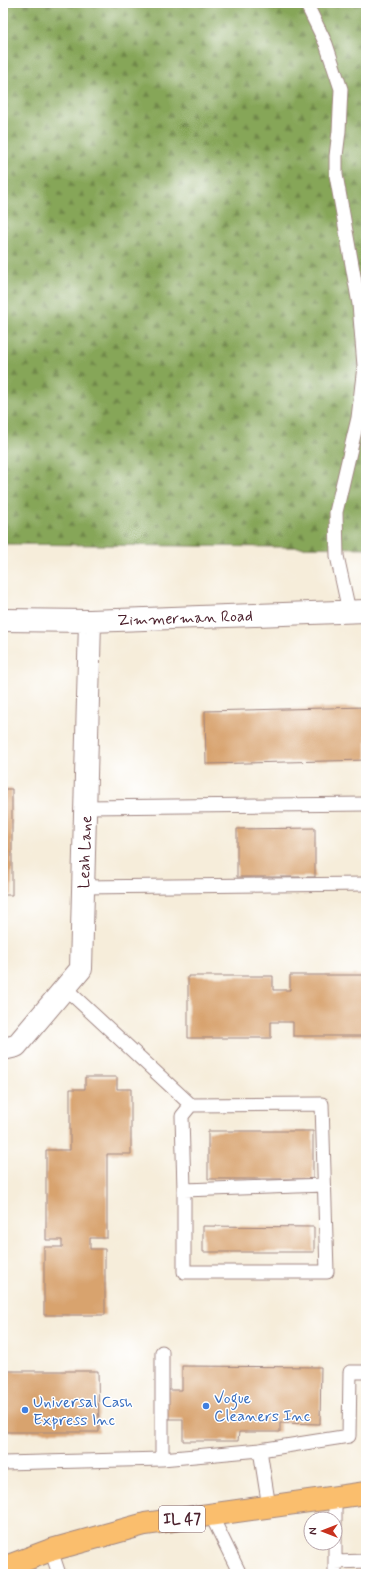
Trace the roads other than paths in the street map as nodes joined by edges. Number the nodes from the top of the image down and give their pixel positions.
1 (306, 3) edge
2 (357, 611) edge
3 (3, 620) edge
4 (90, 621) junction
5 (366, 804) edge
6 (86, 806) junction
7 (366, 884) edge
8 (83, 887) junction
9 (65, 988) junction
10 (3, 1049) edge
11 (191, 1105) junction
12 (324, 1185) junction
13 (184, 1190) junction
14 (162, 1352) dead end
15 (366, 1372) edge
16 (260, 1450) junction
17 (162, 1459) junction
18 (3, 1463) edge
19 (366, 1493) edge
20 (335, 1497) junction
21 (269, 1507) junction
22 (211, 1515) junction
23 (51, 1550) junction
24 (366, 1562) edge
25 (3, 1568) edge
26 (335, 1568) edge
27 (59, 1574) edge
28 (240, 1574) edge

1 - 2 lane
2 - 4 street, Zimmerman Road
3 - 4 street, Zimmerman Road
4 - 6 street, Leah Lane
5 - 6 lane
6 - 8 street, Leah Lane
7 - 8 lane
8 - 9 street, Leah Lane
9 - 10 street, Leah Lane
9 - 11 lane
11 - 12 lane
11 - 13 lane
12 - 13 lane
12 - 13 lane
14 - 17 lane
15 - 16 lane
16 - 17 lane
16 - 21 lane
17 - 18 lane
19 - 20 main road, IL 47
20 - 21 main road, IL 47
20 - 26 lane
21 - 22 main road, IL 47
22 - 23 main road, IL 47
22 - 28 lane
23 - 25 main road, IL 47
23 - 27 lane
24 - 26 lane

